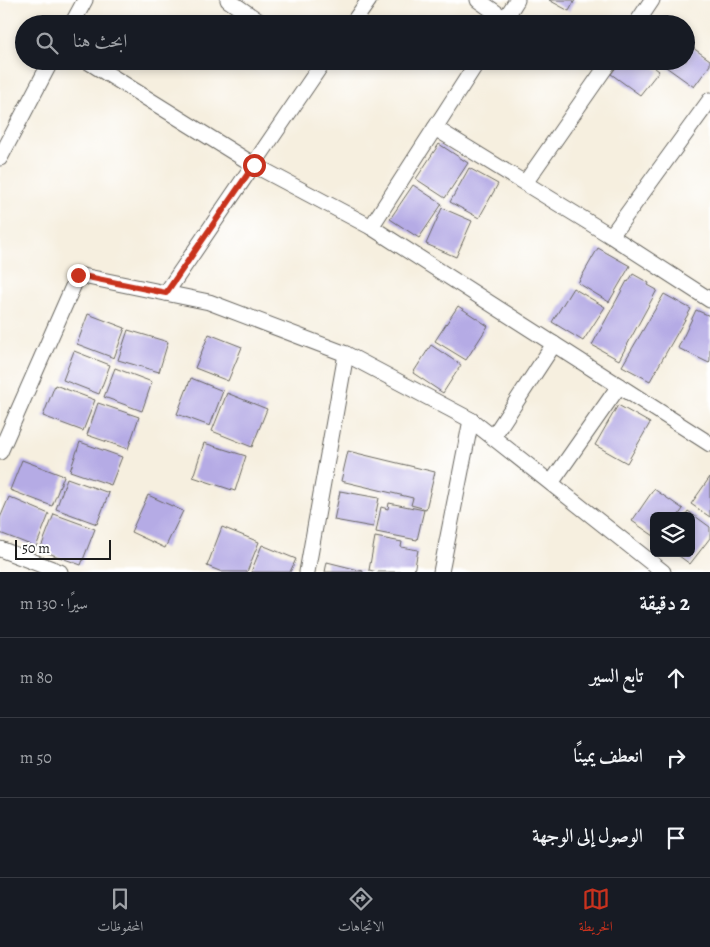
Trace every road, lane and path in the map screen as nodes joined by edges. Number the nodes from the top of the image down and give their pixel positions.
1 (85, 0) edge
2 (228, 0) edge
3 (369, 0) edge
4 (478, 0) edge
5 (517, 0) edge
6 (652, 0) edge
7 (77, 15) edge
8 (250, 15) edge
9 (358, 15) edge
10 (497, 15) edge
11 (508, 15) edge
12 (642, 15) edge
13 (46, 70) edge
14 (101, 70) edge
15 (317, 70) edge
16 (472, 70) edge
17 (604, 70) edge
18 (710, 100) edge
19 (435, 128) junction
20 (0, 158) edge
21 (254, 165) junction
22 (525, 183) junction
23 (371, 228) junction
24 (611, 236) junction
25 (166, 293) junction
26 (710, 300) edge
27 (554, 344) junction
28 (346, 354) junction
29 (619, 386) junction
30 (471, 420) junction
31 (492, 437) junction
32 (710, 444) edge
33 (0, 452) edge
34 (551, 483) junction
35 (0, 549) edge
36 (60, 572) edge
37 (308, 572) edge
38 (441, 572) edge
39 (663, 572) edge

1 - 7 street
2 - 8 street
3 - 9 street
4 - 10 street
5 - 11 street
6 - 12 street
13 - 20 street
14 - 21 street
15 - 21 street
16 - 19 street
17 - 22 street
18 - 24 street
19 - 22 street
19 - 23 street
21 - 23 street
21 - 25 street
22 - 24 street
23 - 27 street
24 - 26 street
25 - 28 street
25 - 33 street
27 - 29 street
27 - 31 street
28 - 30 street
28 - 37 street
29 - 32 street
29 - 34 street
30 - 31 street
30 - 38 street
31 - 34 street
34 - 39 street
35 - 36 street

